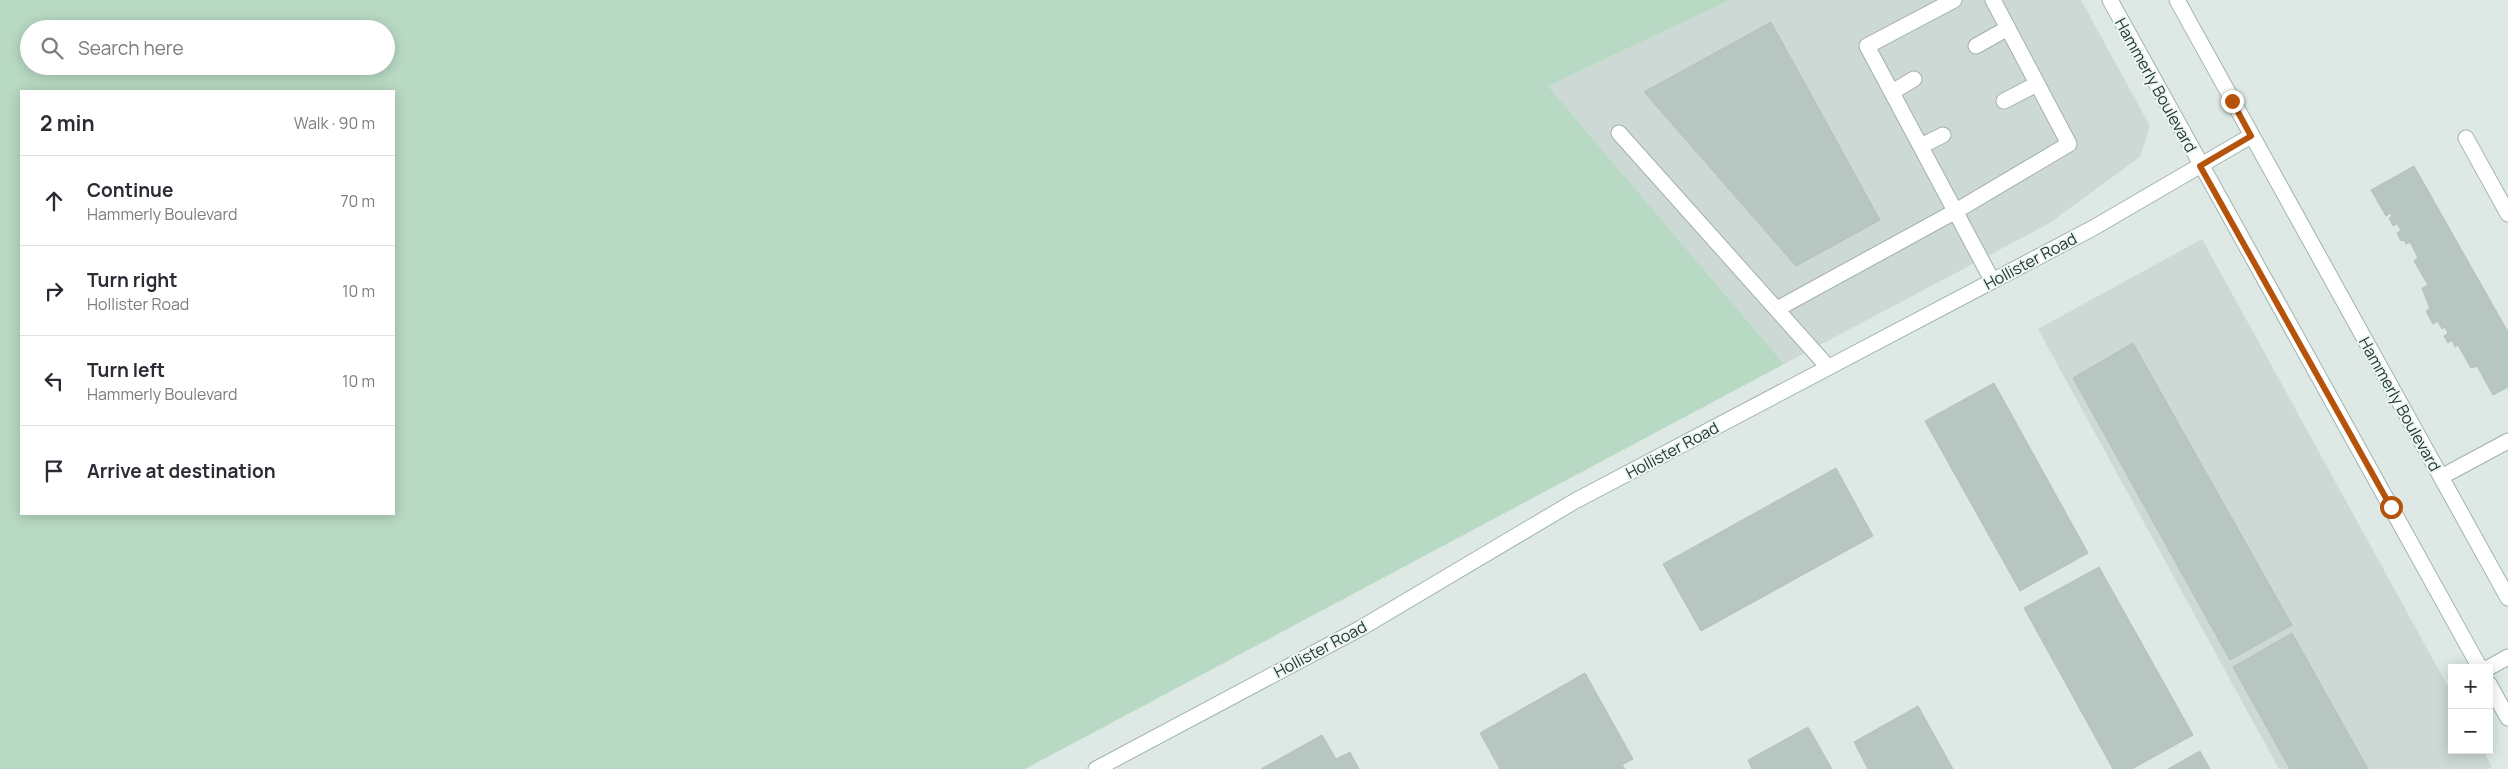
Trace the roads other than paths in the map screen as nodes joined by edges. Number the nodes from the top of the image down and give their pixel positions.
1 (1954, 0) edge
2 (1993, 0) edge
3 (2110, 0) edge
4 (2177, 0) edge
5 (2008, 28) junction
6 (1976, 46) dead end
7 (1914, 79) dead end
8 (2037, 84) junction
9 (1892, 92) junction
10 (2004, 101) dead end
11 (1618, 133) dead end
12 (1942, 134) dead end
13 (2251, 136) junction
14 (2466, 138) dead end
15 (1921, 146) junction
16 (2200, 166) junction
17 (1956, 211) junction
18 (2508, 214) edge
19 (1992, 280) junction
20 (1777, 309) junction
21 (1828, 367) junction
22 (2508, 441) edge
23 (2441, 478) junction
24 (2508, 598) edge
25 (2508, 657) edge
26 (2478, 664) edge
27 (2493, 665) edge
28 (2493, 691) edge
29 (2508, 718) edge
30 (1096, 769) edge

1 - 9 main road
2 - 5 main road
3 - 16 main road, Hammerly Boulevard
4 - 13 main road, Hammerly Boulevard
5 - 6 main road
5 - 8 main road
7 - 9 main road
8 - 10 main road
8 - 17 main road
9 - 15 main road
11 - 20 main road
12 - 15 main road
13 - 16 main road, Hollister Road
13 - 23 main road, Hammerly Boulevard
14 - 18 main road
15 - 17 main road
16 - 19 main road, Hollister Road
16 - 26 main road, Hammerly Boulevard
17 - 19 main road
17 - 20 main road
19 - 21 main road, Hollister Road
20 - 21 main road
21 - 30 main road, Hollister Road
22 - 23 main road
23 - 24 main road, Hammerly Boulevard
25 - 27 main road
28 - 29 main road

